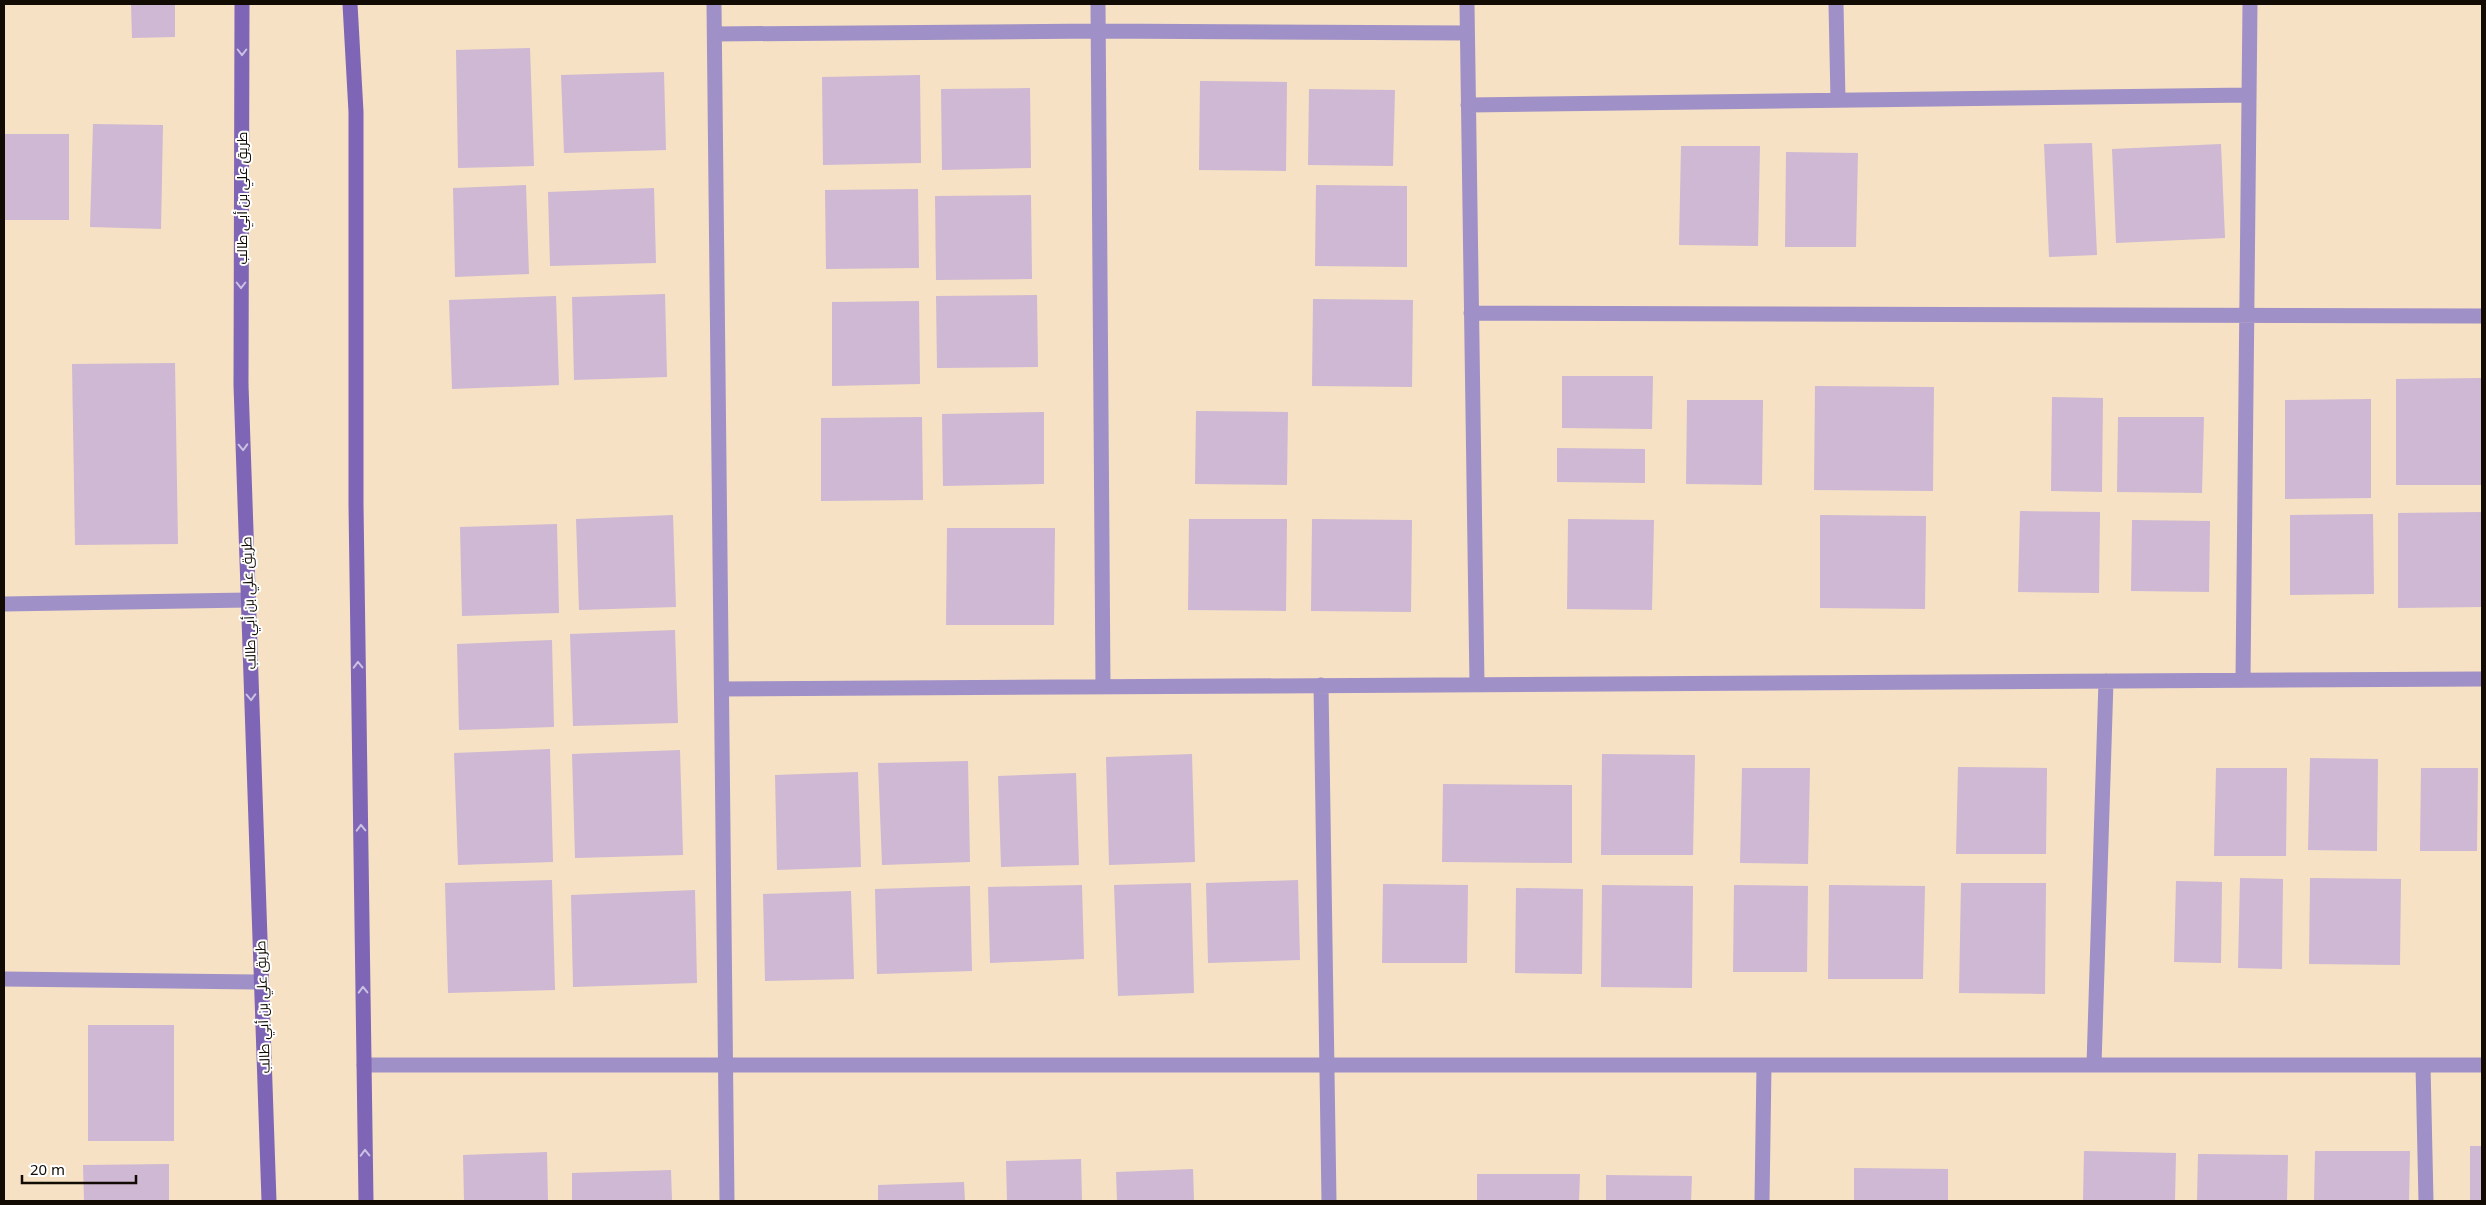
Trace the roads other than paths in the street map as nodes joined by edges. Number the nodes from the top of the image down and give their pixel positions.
1 (242, 4) edge
2 (350, 4) edge
3 (714, 4) edge
4 (1098, 4) edge
5 (1467, 4) edge
6 (1836, 4) edge
7 (2250, 4) edge
8 (1098, 31) junction
9 (1467, 33) junction
10 (715, 34) junction
11 (2249, 95) junction
12 (1838, 100) junction
13 (1468, 105) junction
14 (1471, 313) junction
15 (2247, 315) junction
16 (2482, 316) edge
17 (248, 600) junction
18 (4, 604) edge
19 (2482, 679) edge
20 (2243, 680) junction
21 (2106, 681) junction
22 (1477, 684) junction
23 (1321, 685) junction
24 (1103, 686) junction
25 (722, 689) junction
26 (4, 979) edge
27 (261, 982) junction
28 (364, 1065) junction
29 (726, 1065) junction
30 (1328, 1065) junction
31 (1764, 1065) junction
32 (2094, 1065) junction
33 (2423, 1065) junction
34 (2482, 1065) edge
35 (269, 1201) edge
36 (366, 1201) edge
37 (727, 1201) edge
38 (1329, 1201) edge
39 (1762, 1201) edge
40 (2426, 1201) edge

1 -> 17 main road, طريق علي بن أبي طالب
28 -> 2 main road
3 - 10 street
4 - 8 street
5 - 9 street
6 - 12 street
7 - 11 street
8 - 9 street
8 - 10 street
8 - 24 street
9 - 13 street
10 - 25 street
11 - 12 street
11 - 15 street
12 - 13 street
13 - 14 street
14 - 15 street
14 - 22 street
15 - 16 street
15 - 20 street
17 - 18 street
17 -> 27 main road, طريق علي بن أبي طالب
19 - 20 street
20 - 21 street
21 - 22 street
21 - 32 street
22 - 23 street
23 - 24 street
23 - 30 street
24 - 25 street
25 - 29 street
26 - 27 street
27 - 35 main road, طريق علي بن أبي طالب
28 - 29 street
36 -> 28 main road
29 - 30 street
29 - 37 street
30 - 31 street
30 - 38 street
31 - 32 street
31 - 39 street
32 - 33 street
33 - 34 street
33 - 40 street

